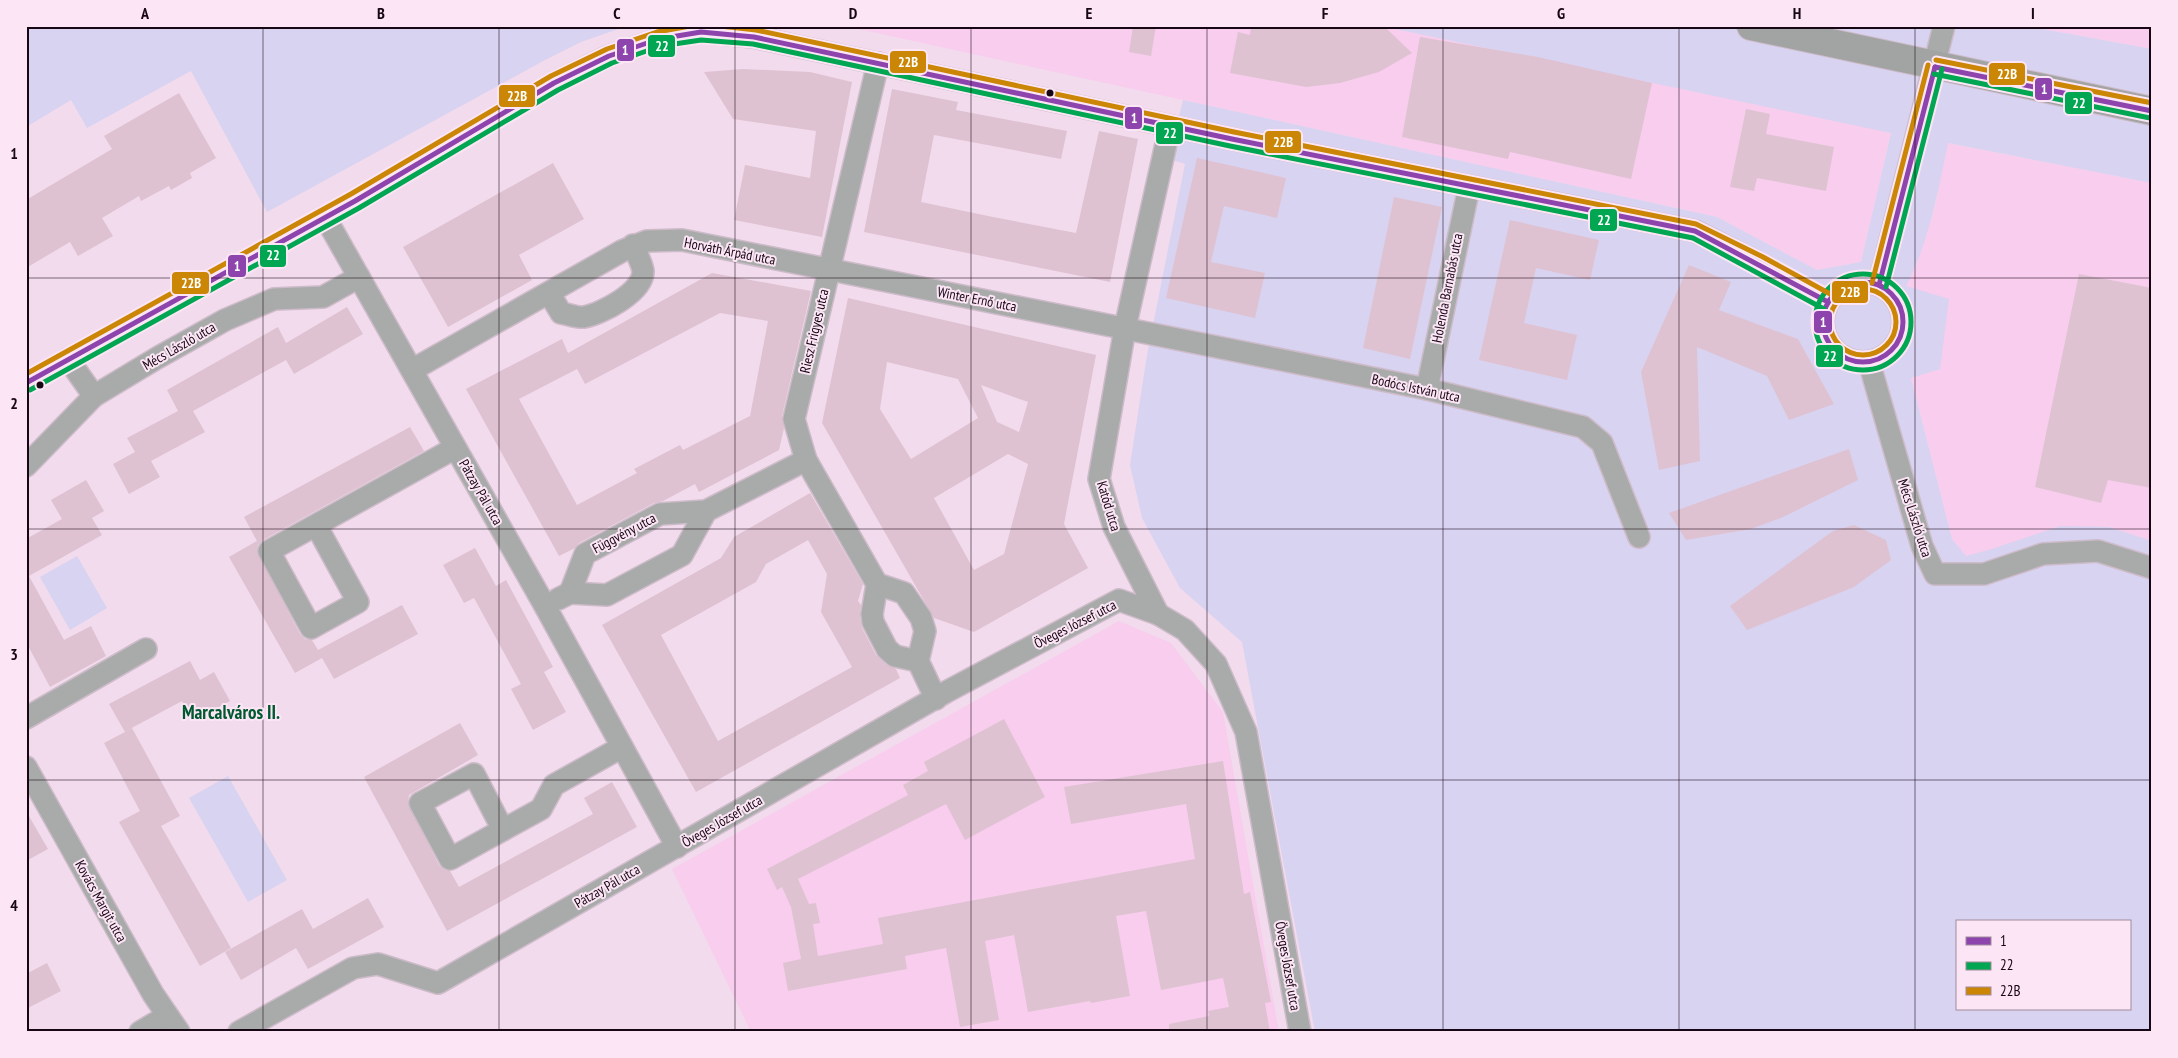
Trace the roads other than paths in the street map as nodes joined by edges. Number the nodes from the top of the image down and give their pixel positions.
1 (1751, 26) edge
2 (1944, 26) edge
3 (878, 64) junction
4 (1935, 67) junction
5 (2152, 111) edge
6 (1170, 126) junction
7 (1469, 188) junction
8 (325, 218) junction
9 (633, 246) junction
10 (828, 270) junction
11 (359, 277) junction
12 (1879, 285) junction
13 (549, 293) junction
14 (1828, 302) junction
15 (1125, 328) junction
16 (68, 359) junction
17 (1869, 362) junction
18 (412, 370) junction
19 (26, 382) edge
20 (1426, 389) junction
21 (94, 396) junction
22 (455, 448) junction
23 (806, 460) junction
24 (26, 466) edge
25 (706, 511) junction
26 (316, 526) junction
27 (1639, 537) dead end
28 (2152, 568) edge
29 (877, 584) junction
30 (570, 593) junction
31 (545, 606) junction
32 (1158, 614) junction
33 (146, 649) dead end
34 (918, 660) junction
35 (936, 699) junction
36 (26, 718) edge
37 (622, 747) junction
38 (27, 769) edge
39 (503, 830) dead end
40 (677, 847) junction
41 (173, 1024) edge
42 (140, 1032) edge
43 (239, 1032) edge
44 (1300, 1032) edge

1 - 4 main road
2 - 4 street
3 - 6 street
3 - 8 street
3 - 10 street, Riesz Frigyes utca
4 - 5 main road
4 - 12 street
6 - 7 street
6 - 15 street, Katód utca
7 - 14 street
7 - 20 street, Holenda Barnabás utca
8 - 11 street, Pátzay Pál utca
8 - 16 street
9 - 10 street, Horváth Árpád utca
9 - 13 street, Horváth Árpád utca
9 - 13 street
10 - 15 street, Winter Ernő utca
10 - 23 street, Riesz Frigyes utca
11 - 18 street, Pátzay Pál utca
11 - 21 street, Mécs László utca
12 - 14 street
12 - 17 street
13 - 18 street, Horváth Árpád utca
14 - 17 street
15 - 20 street, Bodócs István utca
15 - 32 street, Katód utca
16 - 19 street
16 - 21 street
17 - 28 street, Mécs László utca
18 - 22 street, Pátzay Pál utca
20 - 27 street, Bodócs István utca
21 - 24 street, Mécs László utca
22 - 26 street, Pátzay Pál utca
22 - 31 street, Pátzay Pál utca
23 - 25 street, Függvény utca
23 - 29 street, Riesz Frigyes utca
25 - 30 street
25 - 30 street, Függvény utca
26 - 26 street, Pátzay Pál utca
29 - 34 street
29 - 34 street
30 - 31 street
31 - 37 street, Pátzay Pál utca
32 - 35 street, Öveges József utca
32 - 44 street, Öveges József utca
33 - 36 street
34 - 35 street
35 - 40 street, Öveges József utca
37 - 39 street
37 - 40 street, Pátzay Pál utca
38 - 41 street, Kovács Margit utca
40 - 43 street, Pátzay Pál utca
41 - 42 street

